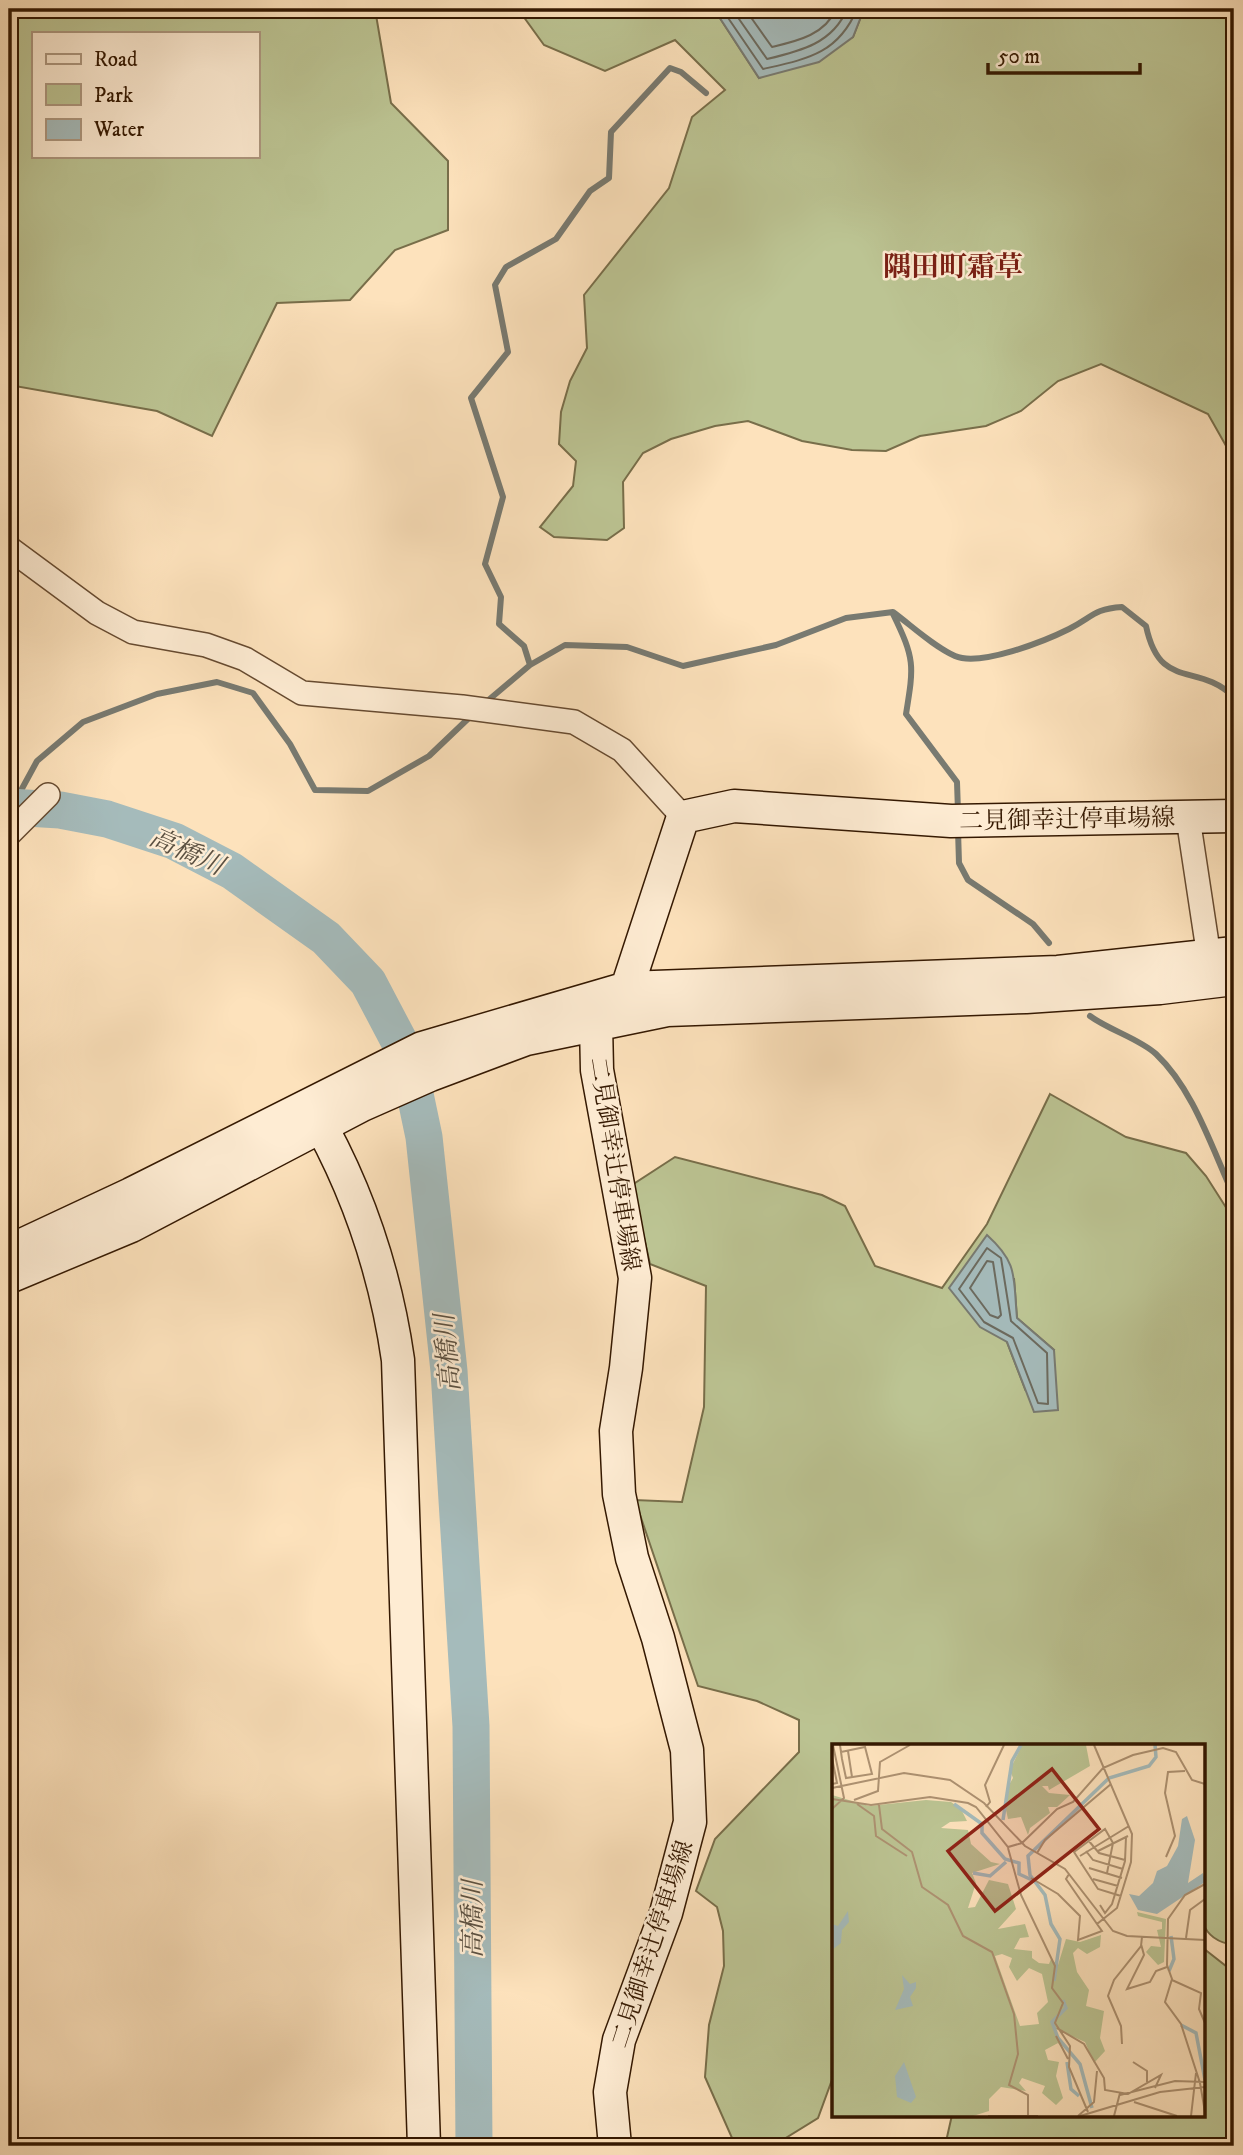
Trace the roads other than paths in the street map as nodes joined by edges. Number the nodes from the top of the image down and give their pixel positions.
1 (9, 548) edge
2 (48, 795) dead end
3 (1234, 816) edge
4 (682, 817) junction
5 (1188, 818) junction
6 (9, 834) edge
7 (1223, 967) edge
8 (627, 988) junction
9 (596, 1024) junction
10 (426, 1061) junction
11 (315, 1114) junction
12 (9, 1251) edge
13 (9, 1277) edge
14 (424, 2146) edge
15 (615, 2146) edge

1 - 4 street
2 - 6 street
3 - 5 street, 二見御幸辻停車場線
4 - 5 street, 二見御幸辻停車場線
4 - 8 street, 二見御幸辻停車場線
5 - 7 street
7 - 8 street
7 - 9 street
8 - 9 street, 二見御幸辻停車場線
8 - 10 street
9 - 10 street
9 - 15 street, 二見御幸辻停車場線
10 - 11 street
11 - 12 street
11 - 13 street
11 - 14 street

